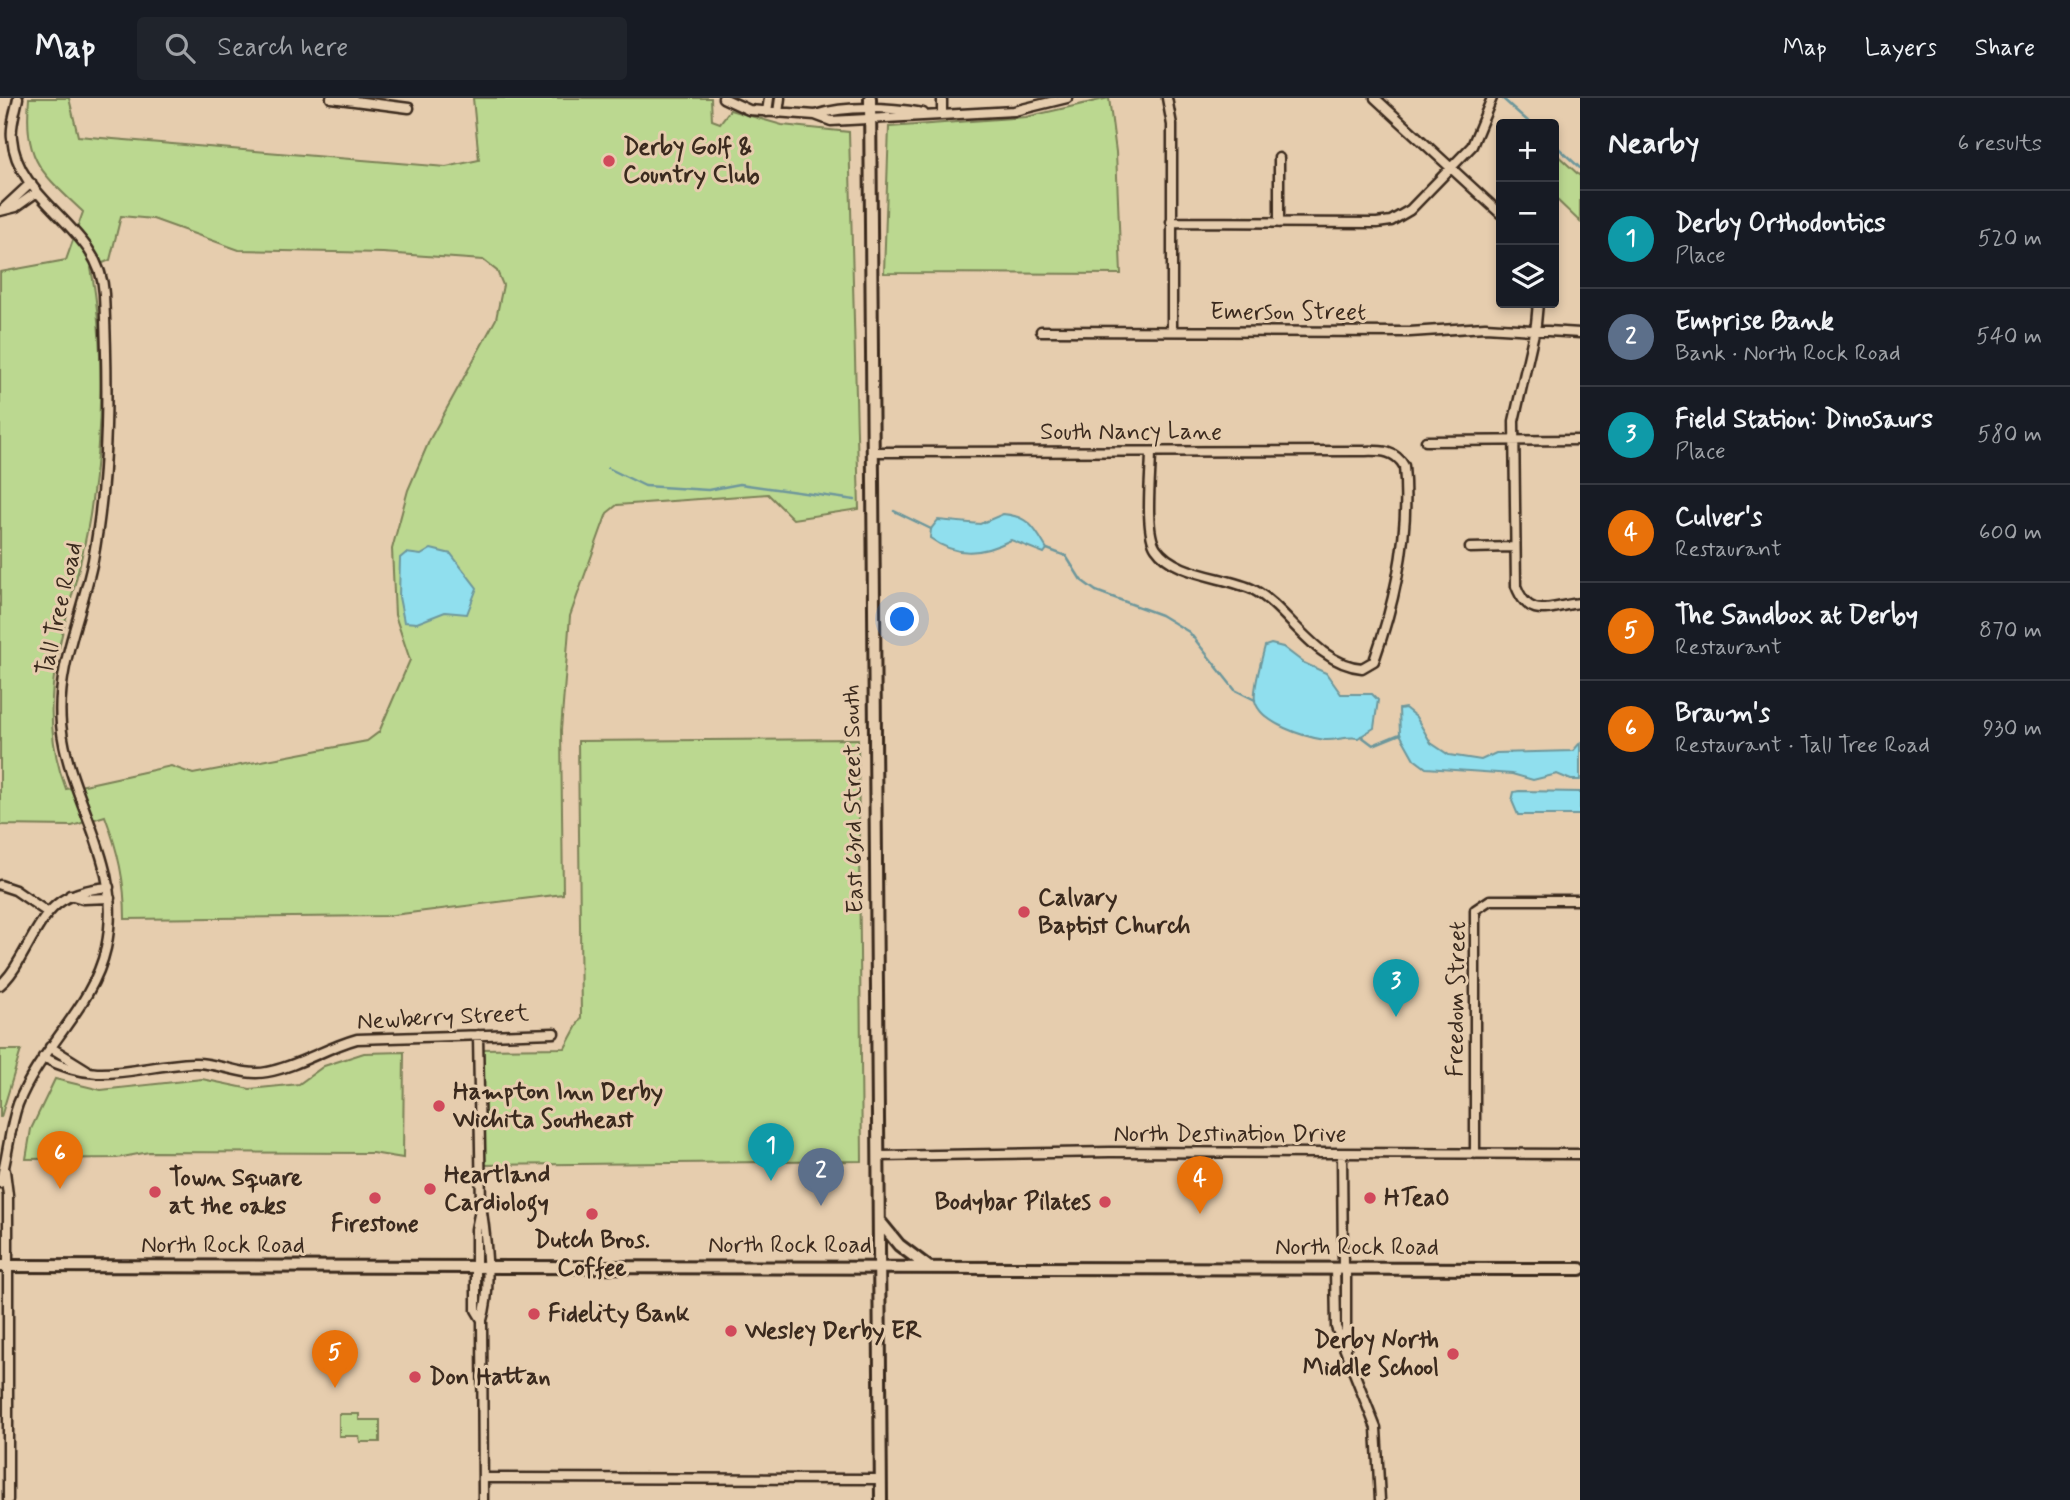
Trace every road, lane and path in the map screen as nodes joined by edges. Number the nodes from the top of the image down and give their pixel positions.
1 (18, 98) edge
2 (331, 98) edge
3 (723, 98) edge
4 (769, 98) edge
5 (780, 98) edge
6 (942, 98) edge
7 (1067, 98) edge
8 (1167, 98) edge
9 (1375, 98) edge
10 (1492, 98) edge
11 (1047, 101) edge
12 (409, 108) dead end
13 (870, 109) edge
14 (768, 112) junction
15 (778, 113) junction
16 (942, 113) junction
17 (1279, 158) dead end
18 (1450, 167) junction
19 (32, 183) junction
20 (37, 192) junction
21 (1496, 209) edge
22 (1, 210) edge
23 (1171, 222) junction
24 (1279, 223) junction
25 (1537, 308) edge
26 (1172, 326) junction
27 (1041, 331) dead end
28 (1535, 332) junction
29 (1580, 332) edge
30 (1514, 439) junction
31 (1580, 440) edge
32 (1426, 441) dead end
33 (872, 452) junction
34 (1151, 452) junction
35 (1514, 547) junction
36 (1470, 548) dead end
37 (1580, 603) edge
38 (0, 885) edge
39 (109, 887) junction
40 (70, 895) junction
41 (110, 898) junction
42 (1580, 900) edge
43 (47, 912) junction
44 (0, 985) edge
45 (554, 1033) dead end
46 (478, 1035) junction
47 (50, 1047) junction
48 (43, 1057) junction
49 (90, 1071) junction
50 (1342, 1154) junction
51 (1475, 1154) junction
52 (1580, 1154) edge
53 (880, 1156) junction
54 (4, 1168) junction
55 (0, 1183) edge
56 (881, 1223) junction
57 (3, 1266) edge
58 (881, 1266) junction
59 (928, 1266) junction
60 (480, 1267) junction
61 (1341, 1268) junction
62 (1580, 1269) edge
63 (483, 1478) junction
64 (881, 1479) junction
65 (8, 1500) edge
66 (483, 1500) edge
67 (881, 1500) edge
68 (1380, 1500) edge

1 - 19 street, Tall Tree Road
2 - 12 street
3 - 14 street
4 - 14 street
5 - 15 street
6 - 16 street
7 - 11 street
8 - 23 street
9 - 18 street
10 - 18 street
11 - 16 street
13 - 15 street
13 - 16 street
13 - 33 main road, East 63rd Street South
14 - 15 street
17 - 24 street
18 - 21 street
18 - 24 street
19 - 20 street, Tall Tree Road
19 - 22 street
20 - 22 street
20 - 39 street, Tall Tree Road
23 - 24 street
23 - 26 street
25 - 28 street
26 - 27 street, Emerson Street
26 - 28 street, Emerson Street
28 - 29 street, Emerson Street
28 - 30 street
30 - 31 street
30 - 32 street
30 - 35 street
33 - 34 street, South Nancy Lane
33 - 53 main road, East 63rd Street South
34 - 34 street, South Nancy Lane
35 - 36 street
35 - 37 street
38 - 43 street
39 - 40 street
39 - 41 street, Tall Tree Road
40 - 41 street
40 - 43 street
41 - 47 street, Tall Tree Road
42 - 51 street, Freedom Street
43 - 44 street
45 - 46 street, Newberry Street
46 - 49 street, Newberry Street
46 - 60 street
47 - 48 street, Tall Tree Road
47 - 49 street, Newberry Street
48 - 49 street, Newberry Street
48 - 54 street, Tall Tree Road
50 - 51 street, North Destination Drive
50 - 53 street, North Destination Drive
50 - 61 street
51 - 52 street, North Destination Drive
53 - 56 main road, East 63rd Street South
54 - 55 street, Tall Tree Road
54 - 57 street, Tall Tree Road
56 - 58 main road, East 63rd Street South
56 - 59 main road
57 - 60 main road, North Rock Road
57 - 65 street, Tall Tree Road
58 - 59 main road, North Rock Road
58 - 60 main road, North Rock Road
58 - 64 main road, East 63rd Street South
59 - 61 main road, North Rock Road
60 - 63 street
61 - 62 main road, North Rock Road
61 - 68 street
63 - 64 street
63 - 66 street
64 - 67 main road, East 63rd Street South

